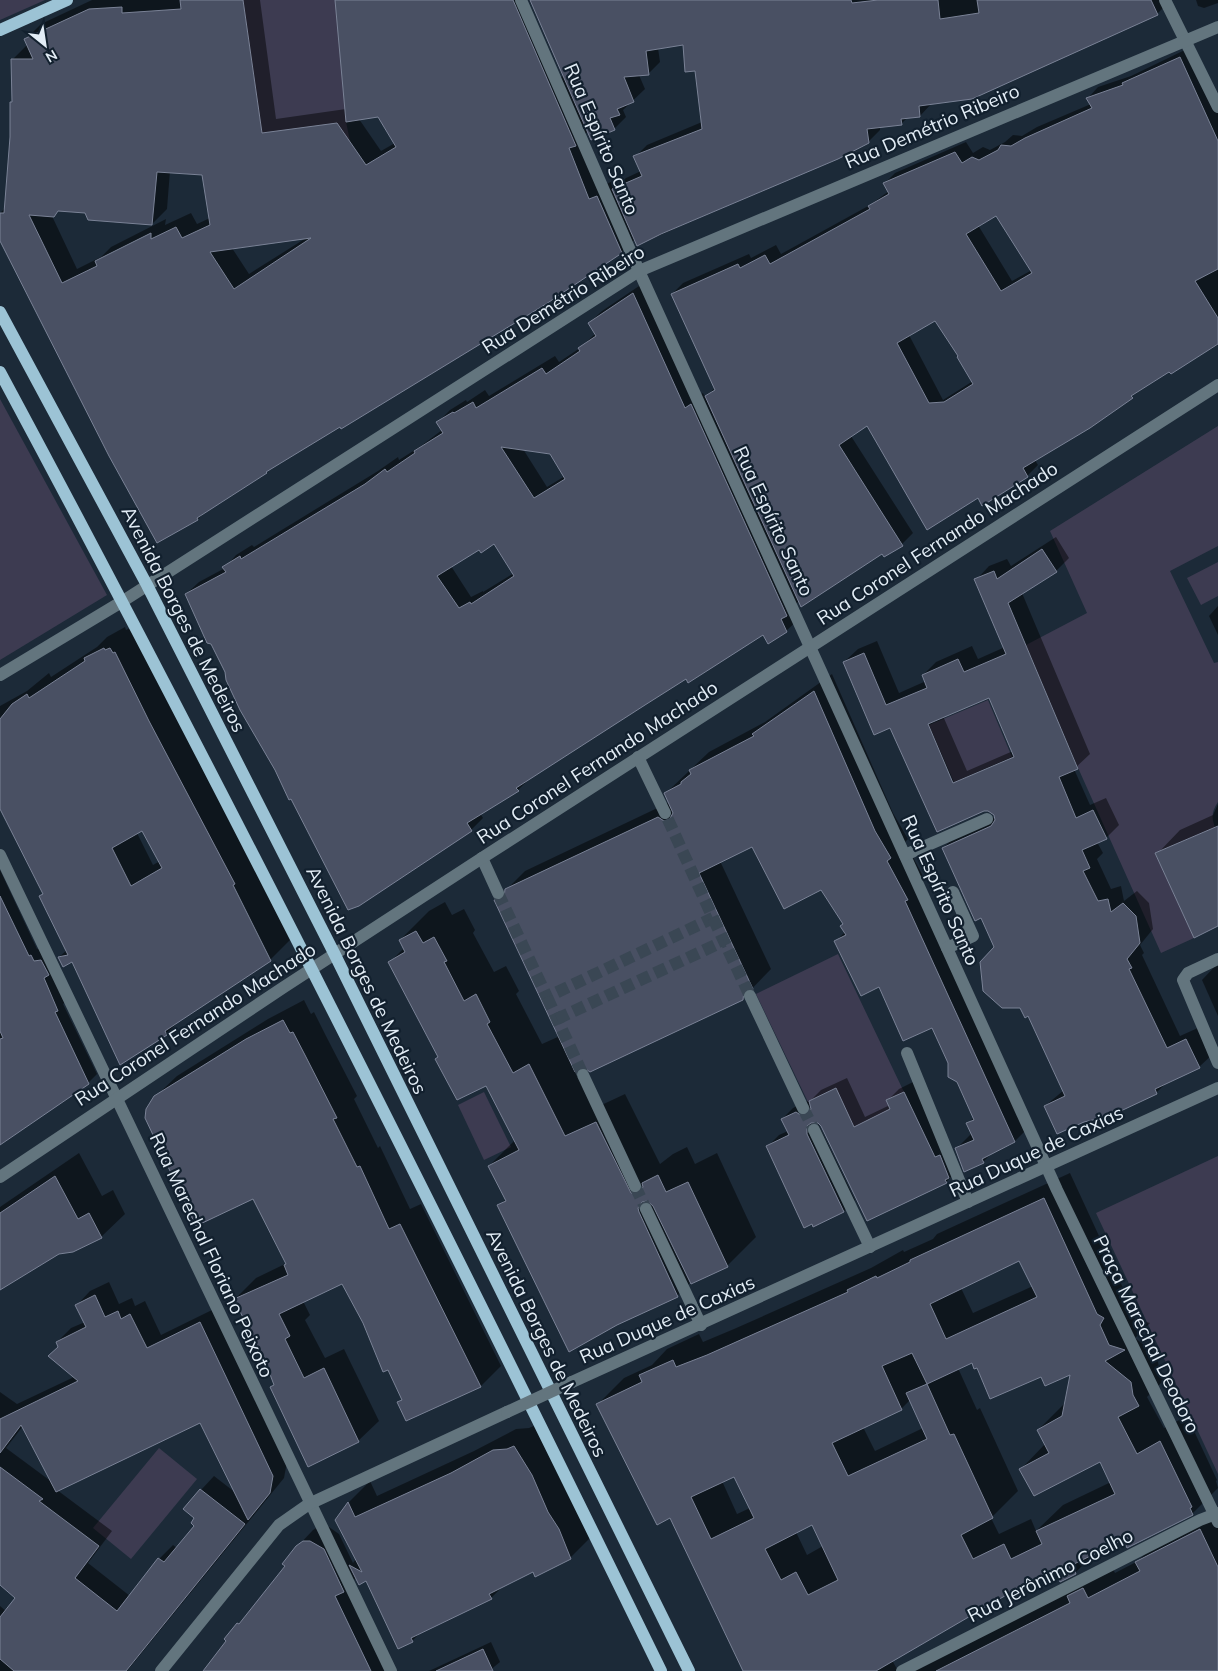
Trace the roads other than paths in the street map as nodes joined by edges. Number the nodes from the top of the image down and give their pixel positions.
1 (67, 0) edge
2 (521, 0) edge
3 (1165, 0) edge
4 (1218, 27) edge
5 (0, 30) edge
6 (1184, 40) junction
7 (1218, 107) edge
8 (639, 271) junction
9 (0, 312) edge
10 (0, 372) edge
11 (1218, 385) edge
12 (147, 585) junction
13 (123, 601) junction
14 (811, 648) junction
15 (1, 674) edge
16 (638, 757) junction
17 (665, 813) tunnel mouth
18 (987, 819) dead end
19 (0, 855) edge
20 (904, 855) junction
21 (482, 858) junction
22 (953, 892) dead end
23 (498, 893) tunnel mouth
24 (947, 948) junction
25 (335, 955) junction
26 (1218, 959) edge
27 (311, 970) junction
28 (750, 996) tunnel mouth
29 (907, 1053) dead end
30 (1218, 1063) edge
31 (583, 1075) tunnel mouth
32 (1218, 1088) edge
33 (116, 1098) junction
34 (803, 1108) tunnel mouth
35 (814, 1130) tunnel mouth
36 (1046, 1166) junction
37 (0, 1177) edge
38 (635, 1186) tunnel mouth
39 (968, 1202) junction
40 (646, 1209) tunnel mouth
41 (870, 1247) junction
42 (701, 1325) junction
43 (309, 1504) junction
44 (1217, 1517) edge
45 (161, 1671) edge
46 (391, 1671) edge
47 (661, 1671) edge
48 (689, 1671) edge
49 (902, 1671) edge

1 - 5 main road
2 - 8 street, Rua Espírito Santo
3 - 6 street
4 - 6 street, Rua Demétrio Ribeiro
6 - 7 street
6 - 8 street, Rua Demétrio Ribeiro
8 - 12 street, Rua Demétrio Ribeiro
8 - 14 street, Rua Espírito Santo
9 - 12 main road, Avenida Borges de Medeiros
10 - 13 main road
11 - 14 street, Rua Coronel Fernando Machado
12 - 13 street, Rua Demétrio Ribeiro
12 - 25 main road, Avenida Borges de Medeiros
13 - 15 street, Rua Demétrio Ribeiro
13 - 27 main road
14 - 16 street, Rua Coronel Fernando Machado
14 - 20 street, Rua Espírito Santo
16 - 17 street
16 - 21 street, Rua Coronel Fernando Machado
18 - 20 street
19 - 33 street, Rua Marechal Floriano Peixoto
20 - 24 street, Rua Espírito Santo
21 - 23 street
21 - 25 street, Rua Coronel Fernando Machado
22 - 24 street
24 - 36 street, Rua Espírito Santo
25 - 27 street, Rua Coronel Fernando Machado
25 - 48 main road, Avenida Borges de Medeiros
26 - 30 street
27 - 33 street, Rua Coronel Fernando Machado
27 - 47 main road
28 - 34 street
29 - 39 street
31 - 38 street
32 - 36 street, Rua Duque de Caxias
33 - 37 street, Rua Coronel Fernando Machado
33 - 43 street, Rua Marechal Floriano Peixoto
35 - 41 street
36 - 39 street, Rua Duque de Caxias
36 - 44 street, Praça Marechal Deodoro
39 - 41 street, Rua Duque de Caxias
40 - 42 street
41 - 42 street, Rua Duque de Caxias
42 - 43 street, Rua Duque de Caxias, bridge
43 - 45 street, Rua Duque de Caxias
43 - 46 street, Rua Marechal Floriano Peixoto
44 - 49 street, Rua Jerônimo Coelho

